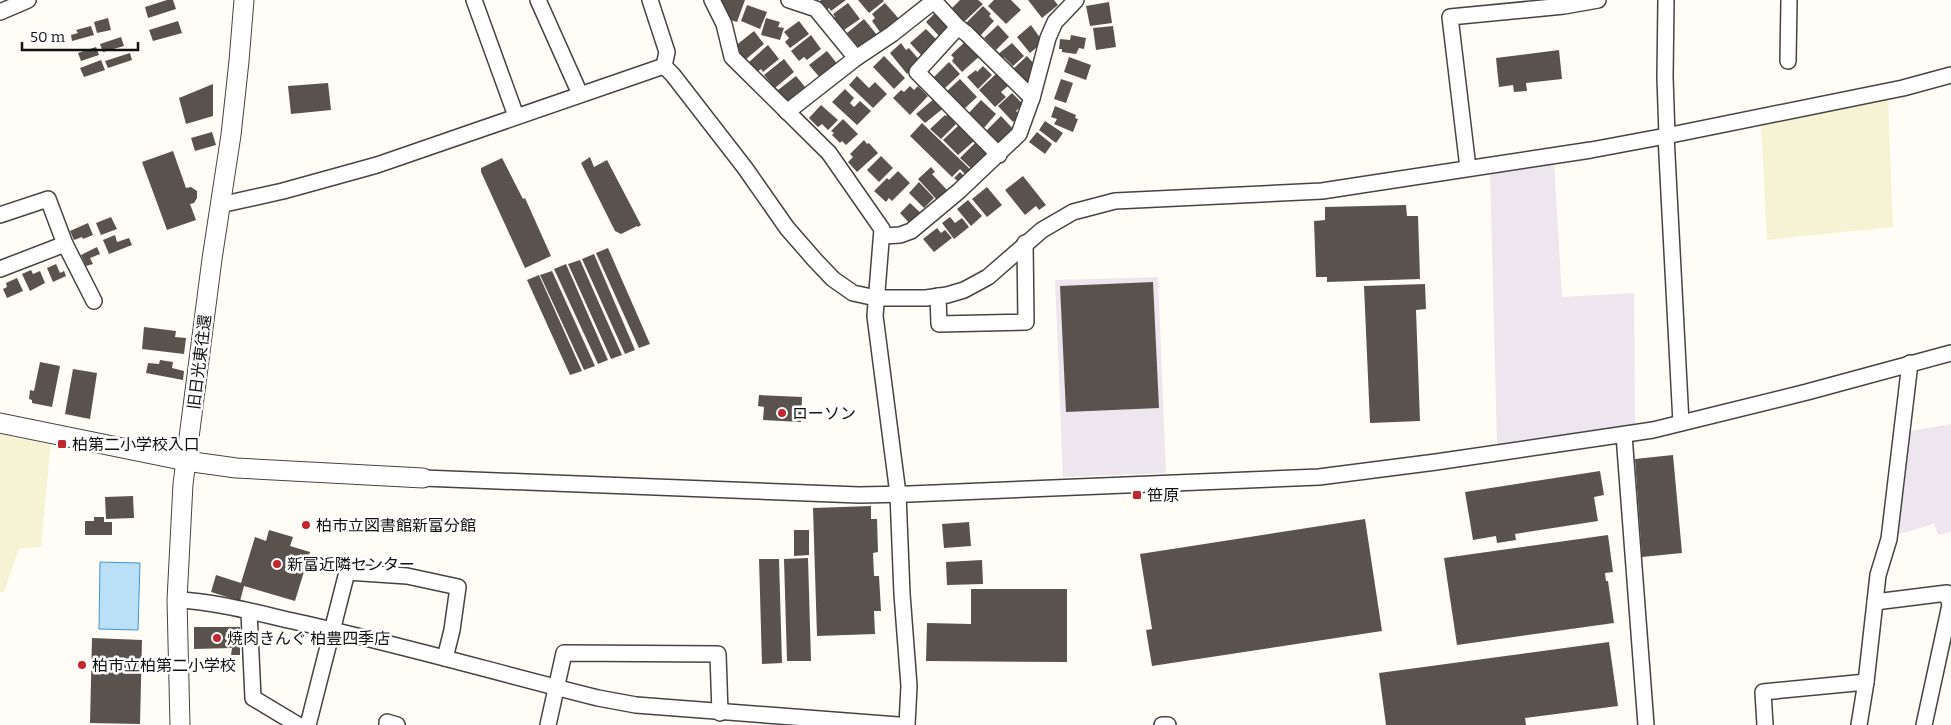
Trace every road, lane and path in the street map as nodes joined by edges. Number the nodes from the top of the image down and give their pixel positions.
1 (28, 0) edge
2 (244, 0) edge
3 (474, 0) edge
4 (538, 0) edge
5 (650, 0) edge
6 (712, 0) edge
7 (789, 0) edge
8 (935, 0) edge
9 (1076, 0) edge
10 (1598, 0) edge
11 (1666, 0) edge
12 (1789, 0) edge
13 (1564, 3) edge
14 (918, 6) edge
15 (0, 12) edge
16 (958, 27) junction
17 (856, 58) junction
18 (1788, 61) dead end
19 (664, 66) junction
20 (1951, 75) edge
21 (580, 94) junction
22 (1032, 98) junction
23 (787, 112) junction
24 (516, 116) junction
25 (1666, 136) junction
26 (1000, 155) junction
27 (1468, 168) junction
28 (220, 205) junction
29 (0, 215) edge
30 (883, 236) junction
31 (1025, 243) junction
32 (65, 244) junction
33 (0, 268) edge
34 (938, 296) junction
35 (876, 298) junction
36 (94, 301) dead end
37 (1951, 353) edge
38 (1910, 363) junction
39 (0, 423) edge
40 (1681, 423) junction
41 (1624, 435) junction
42 (186, 460) junction
43 (422, 478) joint
44 (898, 494) junction
45 (178, 600) junction
46 (1875, 602) junction
47 (249, 612) junction
48 (332, 630) junction
49 (1945, 652) edge
50 (445, 658) junction
51 (1866, 682) junction
52 (556, 688) junction
53 (720, 713) junction
54 (748, 720) edge
55 (786, 721) edge
56 (180, 725) edge
57 (298, 725) edge
58 (308, 725) edge
59 (387, 725) edge
60 (397, 725) edge
61 (548, 725) edge
62 (898, 725) edge
63 (907, 725) edge
64 (1162, 725) edge
65 (1168, 725) edge
66 (1646, 725) edge
67 (1765, 725) edge
68 (1859, 725) edge
69 (1924, 725) edge

1 - 15 street
2 - 28 street, 旧日光東往還
3 - 24 street
4 - 21 street
5 - 19 street
6 - 23 street
7 - 17 street
8 - 14 street
8 - 16 street
9 - 22 street
10 - 13 street
11 - 25 street
12 - 18 street
13 - 27 street
14 - 17 street
16 - 22 street
16 - 26 street
17 - 23 street
19 - 21 street
19 - 35 street
20 - 25 street
21 - 24 street
22 - 26 street
23 - 30 street
24 - 28 street
25 - 27 street
25 - 40 street
26 - 30 street
27 - 31 street
28 - 42 street, 旧日光東往還
29 - 32 street
30 - 35 street
31 - 34 street
31 - 34 street
32 - 33 street
32 - 36 street
34 - 35 street
35 - 44 street
37 - 38 street
38 - 40 street
38 - 46 street
39 - 42 street
40 - 41 street
41 - 44 street
41 - 66 street
42 - 43 street
42 - 45 street, 旧日光東往還
43 - 44 street
44 - 63 street
45 - 47 street
45 - 56 street, 旧日光東往還
46 - 49 street
46 - 51 street
47 - 48 street
47 - 57 street
48 - 50 street
48 - 50 street
48 - 58 street
49 - 69 street
50 - 52 street
51 - 67 street
51 - 68 street
52 - 53 street
52 - 53 street
52 - 61 street
53 - 54 street
54 - 55 street
55 - 62 street
59 - 60 street
64 - 65 street

